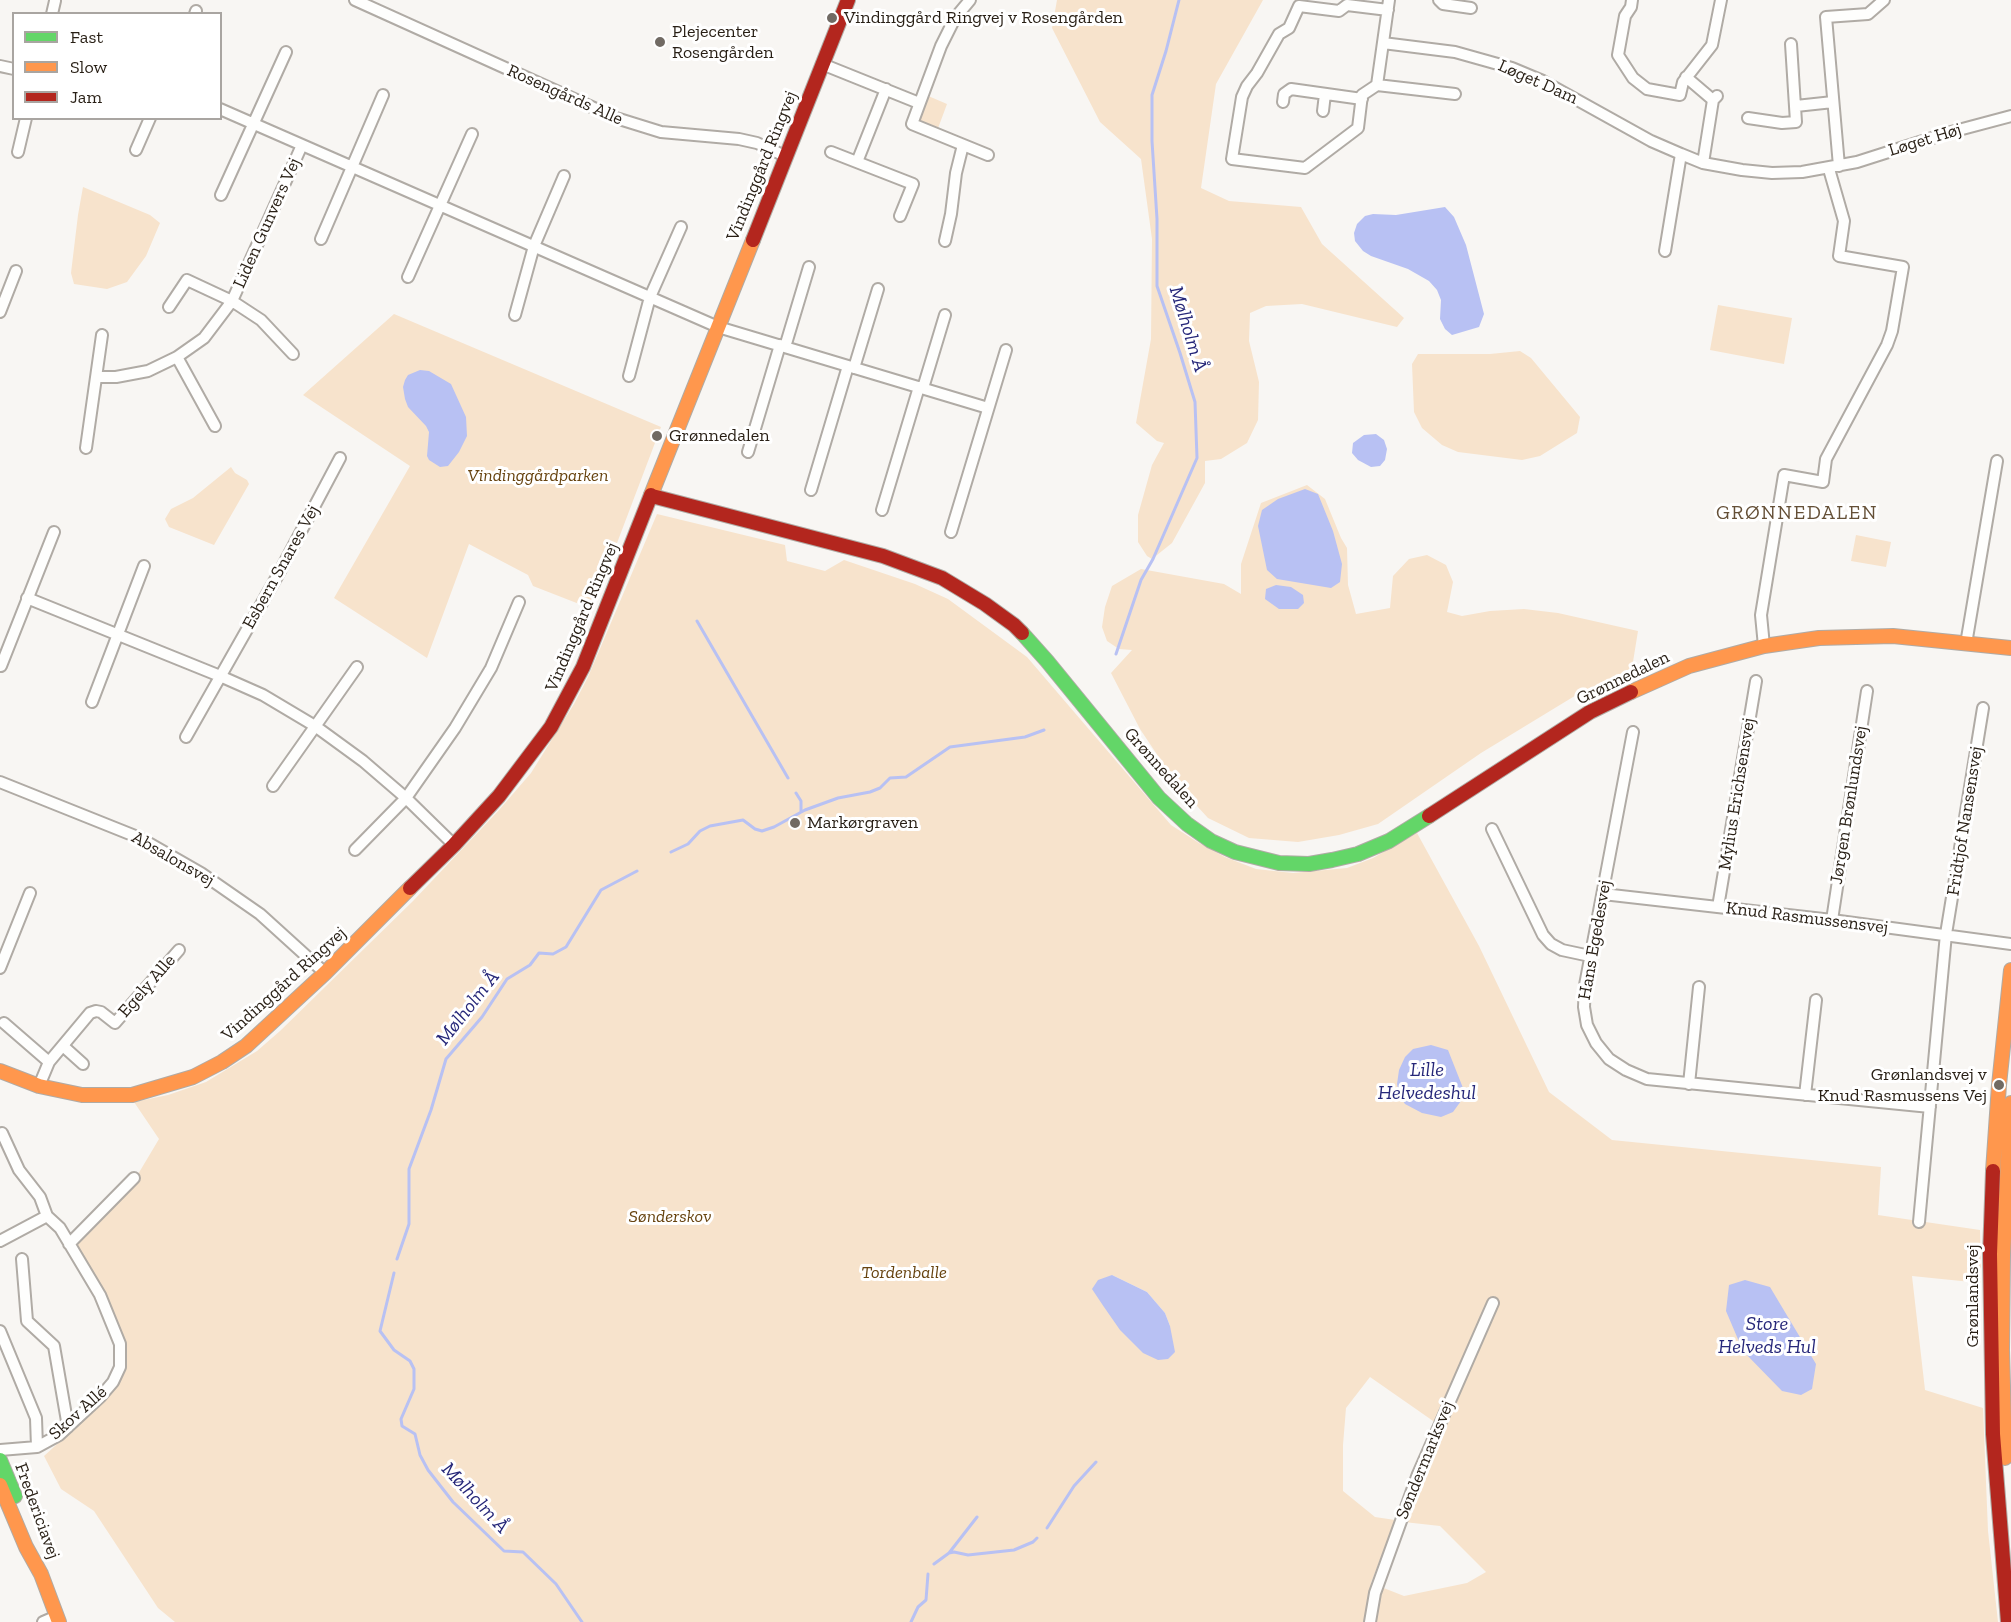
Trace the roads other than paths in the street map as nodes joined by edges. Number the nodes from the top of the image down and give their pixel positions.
1 (355, 0) edge
2 (848, 0) edge
3 (970, 0) edge
4 (1439, 0) edge
5 (1632, 0) edge
6 (1721, 0) edge
7 (1884, 0) edge
8 (1388, 5) edge
9 (1471, 8) dead end
10 (1383, 43) junction
11 (1791, 44) dead end
12 (286, 52) dead end
13 (822, 64) junction
14 (1686, 77) junction
15 (1377, 85) junction
16 (886, 89) junction
17 (1325, 94) junction
18 (1455, 94) dead end
19 (383, 95) dead end
20 (1362, 99) junction
21 (1283, 102) dead end
22 (1833, 102) junction
23 (919, 103) junction
24 (1796, 106) junction
25 (222, 110) edge
26 (1323, 111) dead end
27 (2011, 116) edge
28 (1748, 118) dead end
29 (26, 120) edge
30 (149, 120) edge
31 (254, 124) junction
32 (472, 134) dead end
33 (302, 145) junction
34 (963, 146) junction
35 (136, 150) dead end
36 (18, 152) dead end
37 (831, 152) dead end
38 (1681, 154) junction
39 (988, 155) dead end
40 (785, 156) junction
41 (857, 162) junction
42 (1703, 163) junction
43 (353, 167) junction
44 (1834, 167) junction
45 (564, 176) dead end
46 (221, 195) dead end
47 (440, 206) junction
48 (900, 216) dead end
49 (681, 227) dead end
50 (321, 239) dead end
51 (945, 241) dead end
52 (534, 246) junction
53 (1665, 251) dead end
54 (809, 267) dead end
55 (16, 271) dead end
56 (408, 277) dead end
57 (878, 289) dead end
58 (650, 297) junction
59 (232, 301) junction
60 (169, 307) dead end
61 (0, 312) edge
62 (515, 315) dead end
63 (945, 315) dead end
64 (718, 327) junction
65 (102, 335) dead end
66 (783, 346) junction
67 (1006, 350) dead end
68 (293, 354) dead end
69 (177, 357) junction
70 (851, 367) junction
71 (629, 376) dead end
72 (96, 377) junction
73 (921, 388) junction
74 (988, 408) junction
75 (215, 426) dead end
76 (86, 448) dead end
77 (748, 452) dead end
78 (340, 458) dead end
79 (1997, 461) dead end
80 (811, 490) dead end
81 (652, 496) junction
82 (882, 510) dead end
83 (54, 532) dead end
84 (951, 532) dead end
85 (144, 566) dead end
86 (27, 598) junction
87 (519, 602) dead end
88 (118, 634) junction
89 (1969, 645) junction
90 (1764, 646) junction
91 (2011, 648) edge
92 (2011, 657) edge
93 (1, 666) edge
94 (357, 667) dead end
95 (220, 675) junction
96 (1756, 681) dead end
97 (1867, 691) dead end
98 (92, 702) dead end
99 (1983, 708) dead end
100 (315, 726) junction
101 (1633, 732) dead end
102 (186, 737) dead end
103 (0, 782) edge
104 (273, 786) dead end
105 (406, 798) junction
106 (1492, 829) dead end
107 (454, 845) junction
108 (355, 850) dead end
109 (30, 893) dead end
110 (1603, 894) junction
111 (1718, 908) junction
112 (1832, 920) junction
113 (1946, 934) junction
114 (2011, 944) edge
115 (179, 950) dead end
116 (1590, 956) junction
117 (0, 968) edge
118 (2011, 970) edge
119 (325, 973) junction
120 (1700, 987) dead end
121 (1816, 1000) dead end
122 (4, 1023) dead end
123 (63, 1046) junction
124 (49, 1062) junction
125 (83, 1064) dead end
126 (0, 1071) edge
127 (1689, 1084) junction
128 (39, 1086) junction
129 (1805, 1095) junction
130 (2011, 1102) edge
131 (1930, 1107) junction
132 (2, 1133) dead end
133 (1993, 1171) junction
134 (2009, 1172) edge
135 (134, 1178) dead end
136 (1992, 1187) junction
137 (2009, 1187) edge
138 (47, 1216) junction
139 (1919, 1222) dead end
140 (0, 1241) edge
141 (69, 1244) junction
142 (22, 1259) dead end
143 (1492, 1303) dead end
144 (0, 1331) edge
145 (68, 1427) junction
146 (37, 1447) junction
147 (0, 1450) edge
148 (0, 1460) edge
149 (1, 1491) edge
150 (2011, 1553) edge
151 (41, 1574) junction
152 (2009, 1619) edge
153 (59, 1620) edge
154 (43, 1622) edge
155 (1370, 1622) edge

1 - 40 street, Rosengårds Alle
2 - 13 street, Vindinggård Ringvej
3 - 23 street
4 - 9 street
5 - 14 street
6 - 14 street
7 - 22 street
8 - 10 street
8 - 20 street
10 - 15 street
10 - 38 street, Løget Dam
11 - 24 street
12 - 31 street
13 - 16 street
13 - 40 street, Vindinggård Ringvej
14 - 42 street
15 - 18 street
15 - 20 street
16 - 23 street
16 - 41 street
17 - 20 street
17 - 21 street
17 - 26 street
19 - 43 street
22 - 24 street
22 - 44 street
23 - 34 street
24 - 28 street
25 - 31 street
27 - 44 street, Løget Høj
29 - 36 street
30 - 35 street
31 - 33 street
31 - 46 street
32 - 47 street
33 - 43 street
33 - 59 street, Liden Gunvers Vej
34 - 39 street
34 - 51 street
37 - 41 street
38 - 42 street, Løget Høj
38 - 53 street
40 - 64 street, Vindinggård Ringvej
41 - 48 street
42 - 44 street, Løget Høj
43 - 47 street
43 - 50 street
44 - 90 street
45 - 52 street
47 - 52 street
47 - 56 street
49 - 58 street
52 - 58 street
52 - 62 street
54 - 66 street
55 - 61 street
57 - 70 street
58 - 64 street
58 - 71 street
59 - 60 street, Liden Gunvers Vej
59 - 68 street, Liden Gunvers Vej
59 - 69 street, Liden Gunvers Vej
63 - 73 street
64 - 66 street
64 - 81 street, Vindinggård Ringvej
65 - 72 street
66 - 70 street
66 - 77 street
67 - 74 street
69 - 72 street, Liden Gunvers Vej
69 - 75 street
70 - 73 street
70 - 80 street
72 - 76 street
73 - 74 street
73 - 82 street
74 - 84 street
78 - 95 street, Esbern Snares Vej
79 - 89 street
81 - 90 street, Grønnedalen
81 - 107 street, Vindinggård Ringvej
83 - 86 street
85 - 88 street
86 - 88 street
86 - 93 street
87 - 105 street
88 - 95 street
88 - 98 street
89 - 90 street, Grønnedalen
89 - 91 street, Grønnedalen
89 - 92 street, Grønnedalen
94 - 100 street
95 - 100 street
95 - 102 street, Esbern Snares Vej
96 - 111 street, Mylius Erichsensvej
97 - 112 street, Jørgen Brønlundsvej
99 - 113 street, Fridtjof Nansensvej
100 - 104 street
100 - 105 street
101 - 110 street, Hans Egedesvej
103 - 119 street, Absalonsvej
105 - 107 street
105 - 108 street
106 - 116 street
107 - 119 street, Vindinggård Ringvej
109 - 117 street
110 - 111 street, Knud Rasmussensvej
110 - 116 street, Hans Egedesvej
111 - 112 street, Knud Rasmussensvej
112 - 113 street, Knud Rasmussensvej
113 - 114 street, Knud Rasmussensvej
113 - 131 street, Fridtjof Nansensvej
115 - 123 street, Egely Alle
116 - 127 street, Hans Egedesvej
118 - 133 street, Grønlandsvej
119 - 128 street, Vindinggård Ringvej
120 - 127 street
121 - 129 street
122 - 124 street
123 - 124 street, Egely Alle
123 - 125 street
124 - 128 street, Egely Alle
126 - 128 street, Vindinggård Ringvej
127 - 129 street, Hans Egedesvej
129 - 131 street, Hans Egedesvej
130 - 134 street, Grønlandsvej
131 - 139 street, Fridtjof Nansensvej
132 - 138 street
133 - 134 street
133 - 136 street, Grønlandsvej
134 - 137 street, Grønlandsvej
135 - 141 street
136 - 137 street
136 - 152 street, Grønlandsvej
137 - 150 street, Grønlandsvej
138 - 140 street
138 - 141 street, Skov Allé
141 - 145 street, Skov Allé
142 - 145 street
143 - 155 street, Søndermarksvej
144 - 146 street
145 - 146 street, Skov Allé
146 - 147 street, Skov Allé
148 - 151 street, Fredericiavej
149 - 151 street, Fredericiavej
151 - 153 street, Fredericiavej
153 - 154 street, Fredericiavej

